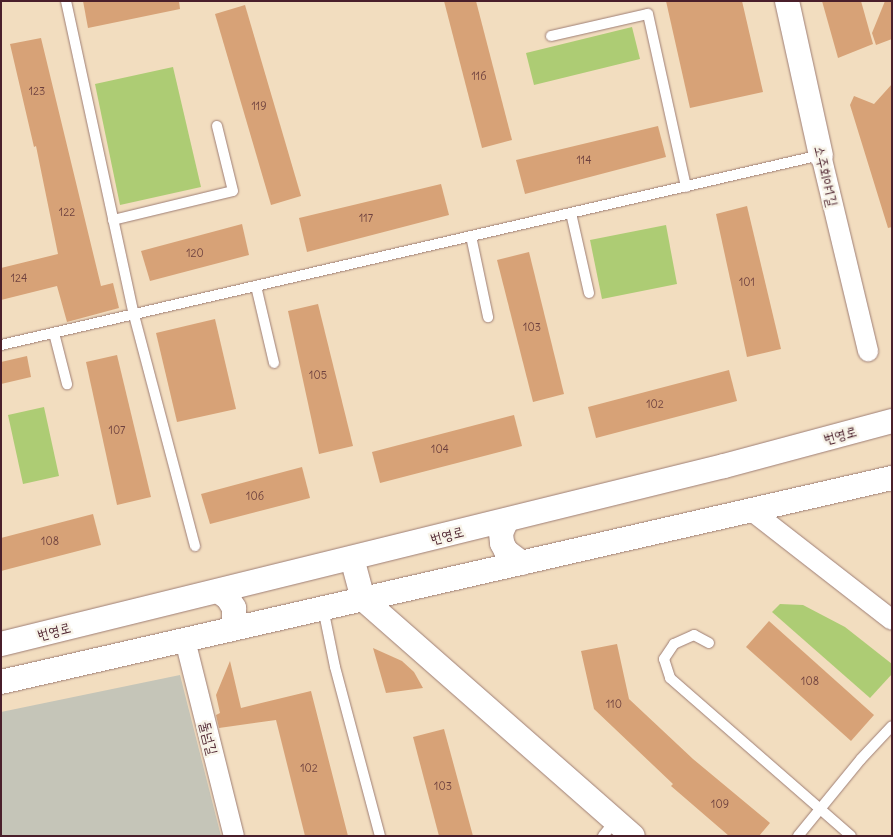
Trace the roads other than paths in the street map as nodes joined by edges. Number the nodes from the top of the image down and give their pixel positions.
1 (66, 1) edge
2 (787, 1) edge
3 (551, 36) dead end
4 (217, 126) dead end
5 (821, 155) junction
6 (686, 187) junction
7 (571, 213) junction
8 (113, 220) junction
9 (471, 236) junction
10 (256, 286) junction
11 (589, 293) dead end
12 (134, 315) junction
13 (488, 317) dead end
14 (54, 333) junction
15 (1, 346) edge
16 (868, 351) dead end
17 (274, 363) dead end
18 (67, 384) dead end
19 (892, 421) edge
20 (892, 478) edge
21 (752, 512) junction
22 (507, 520) junction
23 (195, 546) dead end
24 (352, 558) junction
25 (522, 563) junction
26 (218, 591) junction
27 (363, 599) junction
28 (323, 608) junction
29 (892, 620) edge
30 (228, 630) junction
31 (185, 640) junction
32 (709, 643) dead end
33 (1, 644) edge
34 (1, 682) edge
35 (892, 726) edge
36 (820, 810) junction
37 (617, 831) edge
38 (234, 836) edge
39 (380, 836) edge
40 (798, 836) edge
41 (851, 836) edge

1 - 8 lane
2 - 5 street, 소주회야1길
3 - 6 lane
4 - 8 lane
5 - 6 lane
5 - 16 street, 소주회야1길
6 - 7 lane
7 - 9 lane
7 - 11 lane
8 - 12 lane
9 - 10 lane
9 - 13 lane
10 - 12 lane
10 - 17 lane
12 - 14 lane
12 - 23 lane
14 - 15 lane
14 - 18 lane
19 - 22 street, 번영로
20 - 21 street
21 - 25 street
21 - 29 street
22 - 24 street, 번영로
22 - 25 street
24 - 26 street, 번영로
24 - 27 street
25 - 27 street
26 - 30 street
26 - 33 street, 번영로
27 - 28 street
27 - 37 street
28 - 30 street
28 - 39 lane
30 - 31 street
31 - 34 street
31 - 38 street, 둘넘길
32 - 36 lane
35 - 36 lane
36 - 40 lane
36 - 41 lane

